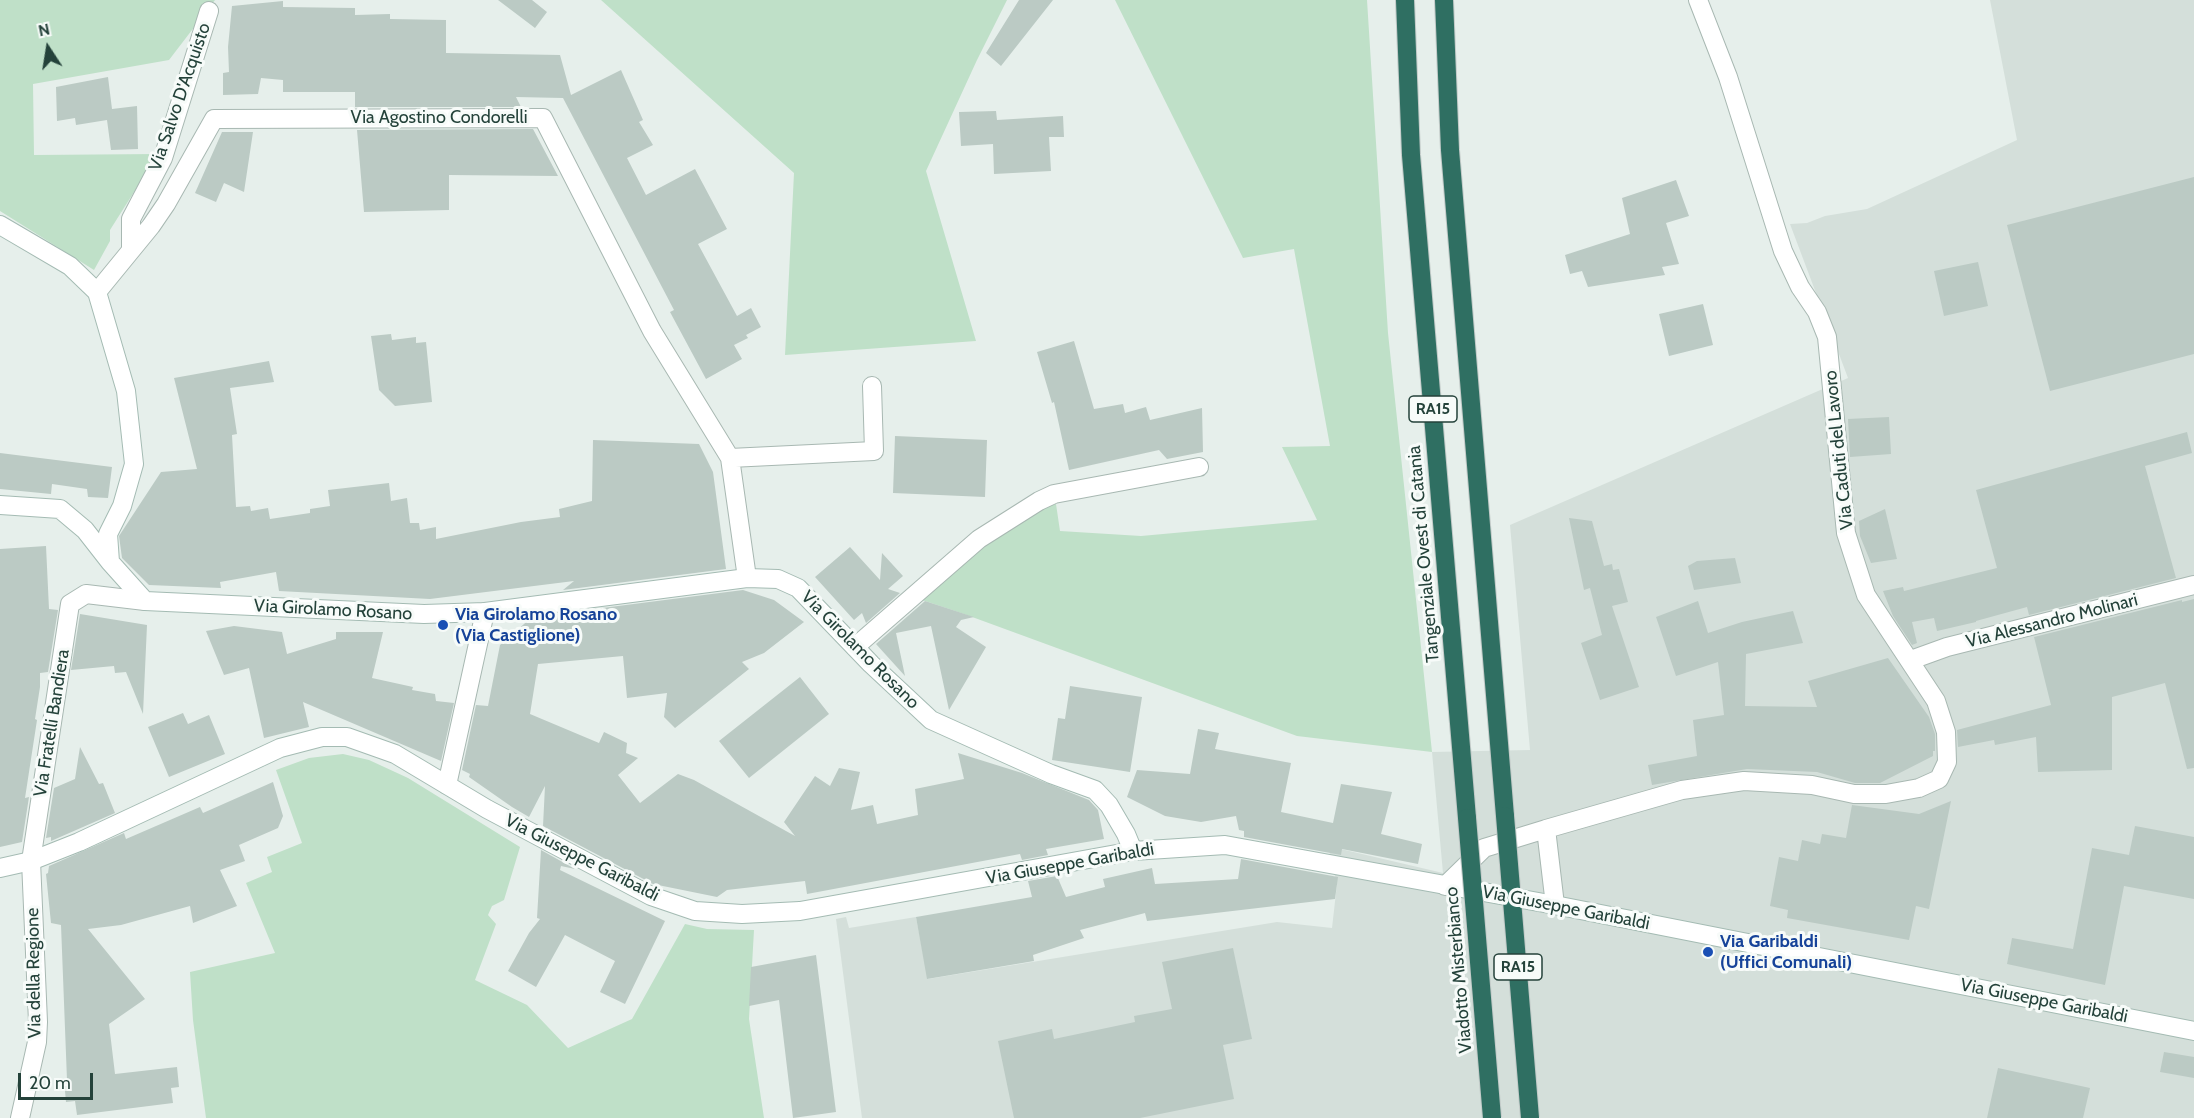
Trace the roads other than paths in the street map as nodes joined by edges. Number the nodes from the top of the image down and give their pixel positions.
1 (1405, 0) edge
2 (1444, 0) edge
3 (1698, 0) edge
4 (209, 11) dead end
5 (0, 225) edge
6 (131, 250) junction
7 (97, 291) junction
8 (872, 386) dead end
9 (730, 458) junction
10 (1199, 468) dead end
11 (0, 505) edge
12 (110, 562) junction
13 (747, 578) junction
14 (2194, 585) edge
15 (86, 594) joint
16 (145, 601) junction
17 (485, 612) junction
18 (855, 647) junction
19 (1911, 660) junction
20 (447, 785) junction
21 (1467, 818) joint
22 (1546, 829) junction
23 (1132, 851) junction
24 (31, 861) junction
25 (0, 868) edge
26 (1445, 886) junction
27 (1555, 905) junction
28 (2194, 1031) edge
29 (20, 1118) edge
30 (1492, 1118) edge
31 (1530, 1118) edge

1 - 21 highway, Tangenziale Ovest di Catania / RA15
2 - 31 highway, RA15, bridge
3 - 19 street, Via Caduti del Lavoro
4 - 6 street, Via Salvo D'Acquisto
5 - 7 street
6 - 7 street, Via Agostino Condorelli
6 - 9 street, Via Agostino Condorelli
7 - 12 street
8 - 9 street
9 - 13 street, Via Agostino Condorelli
10 - 18 street
11 - 12 street
12 - 16 street
13 - 17 street, Via Girolamo Rosano
13 - 18 street, Via Girolamo Rosano
14 - 19 street, Via Alessandro Molinari
15 - 16 street, Via Girolamo Rosano
15 - 24 street, Via Fratelli Bandiera
16 - 17 street, Via Girolamo Rosano
17 - 20 street
18 - 23 street, Via Girolamo Rosano
19 - 22 street, Via Caduti del Lavoro
20 - 23 street, Via Giuseppe Garibaldi
20 - 24 street, Via Giuseppe Garibaldi
21 - 30 highway, Viadotto Misterbianco / RA15, bridge
22 - 26 street, Via Caduti del Lavoro
22 - 27 street
23 - 26 street, Via Giuseppe Garibaldi
24 - 25 street, Via Giuseppe Garibaldi
24 - 29 street, Via della Regione
26 - 27 street, Via Giuseppe Garibaldi
27 - 28 street, Via Giuseppe Garibaldi

